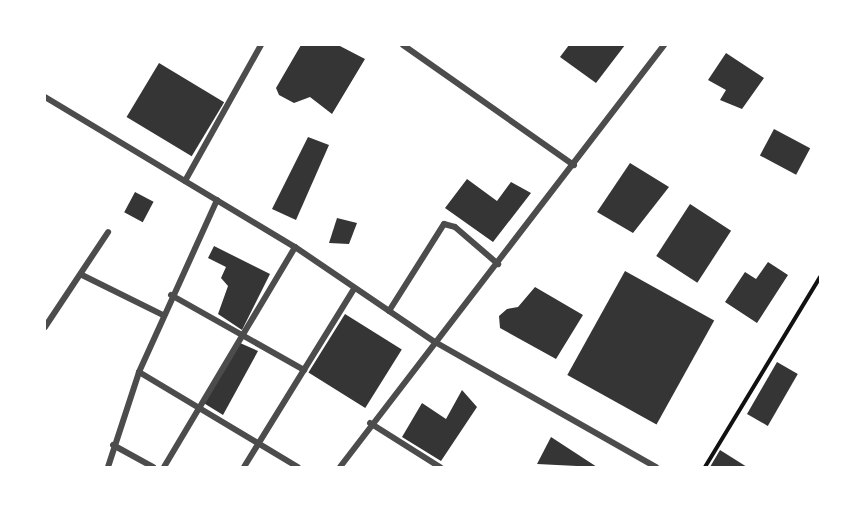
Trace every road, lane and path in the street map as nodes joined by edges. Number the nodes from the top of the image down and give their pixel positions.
1 (261, 45) edge
2 (403, 45) edge
3 (664, 45) edge
4 (45, 97) edge
5 (574, 165) junction
6 (185, 181) junction
7 (217, 200) junction
8 (108, 232) dead end
9 (295, 247) junction
10 (498, 264) junction
11 (82, 275) junction
12 (820, 277) edge
13 (354, 289) junction
14 (171, 295) junction
15 (389, 311) junction
16 (163, 315) junction
17 (45, 327) edge
18 (242, 333) junction
19 (435, 342) junction
20 (304, 370) junction
21 (139, 372) junction
22 (197, 407) junction
23 (370, 423) junction
24 (258, 442) junction
25 (113, 446) junction
26 (108, 467) edge
27 (153, 467) edge
28 (164, 467) edge
29 (244, 467) edge
30 (298, 467) edge
31 (340, 467) edge
32 (440, 467) edge
33 (656, 467) edge
34 (705, 467) edge

1 - 6 street
2 - 5 street
3 - 5 street
4 - 6 street
5 - 10 street
6 - 7 street
7 - 9 street
7 - 14 street
8 - 11 street
9 - 13 street
9 - 18 street
10 - 15 street
10 - 19 street
11 - 16 street
11 - 17 street
12 - 34 path
13 - 15 street
13 - 20 street
14 - 16 street
14 - 18 street
15 - 19 street
16 - 21 street
18 - 20 street
18 - 22 street
19 - 23 street
19 - 33 street
20 - 24 street
21 - 22 street
21 - 25 street
22 - 24 street
22 - 28 street
23 - 31 street
23 - 32 street
24 - 29 street
24 - 30 street
25 - 26 street
25 - 27 street

